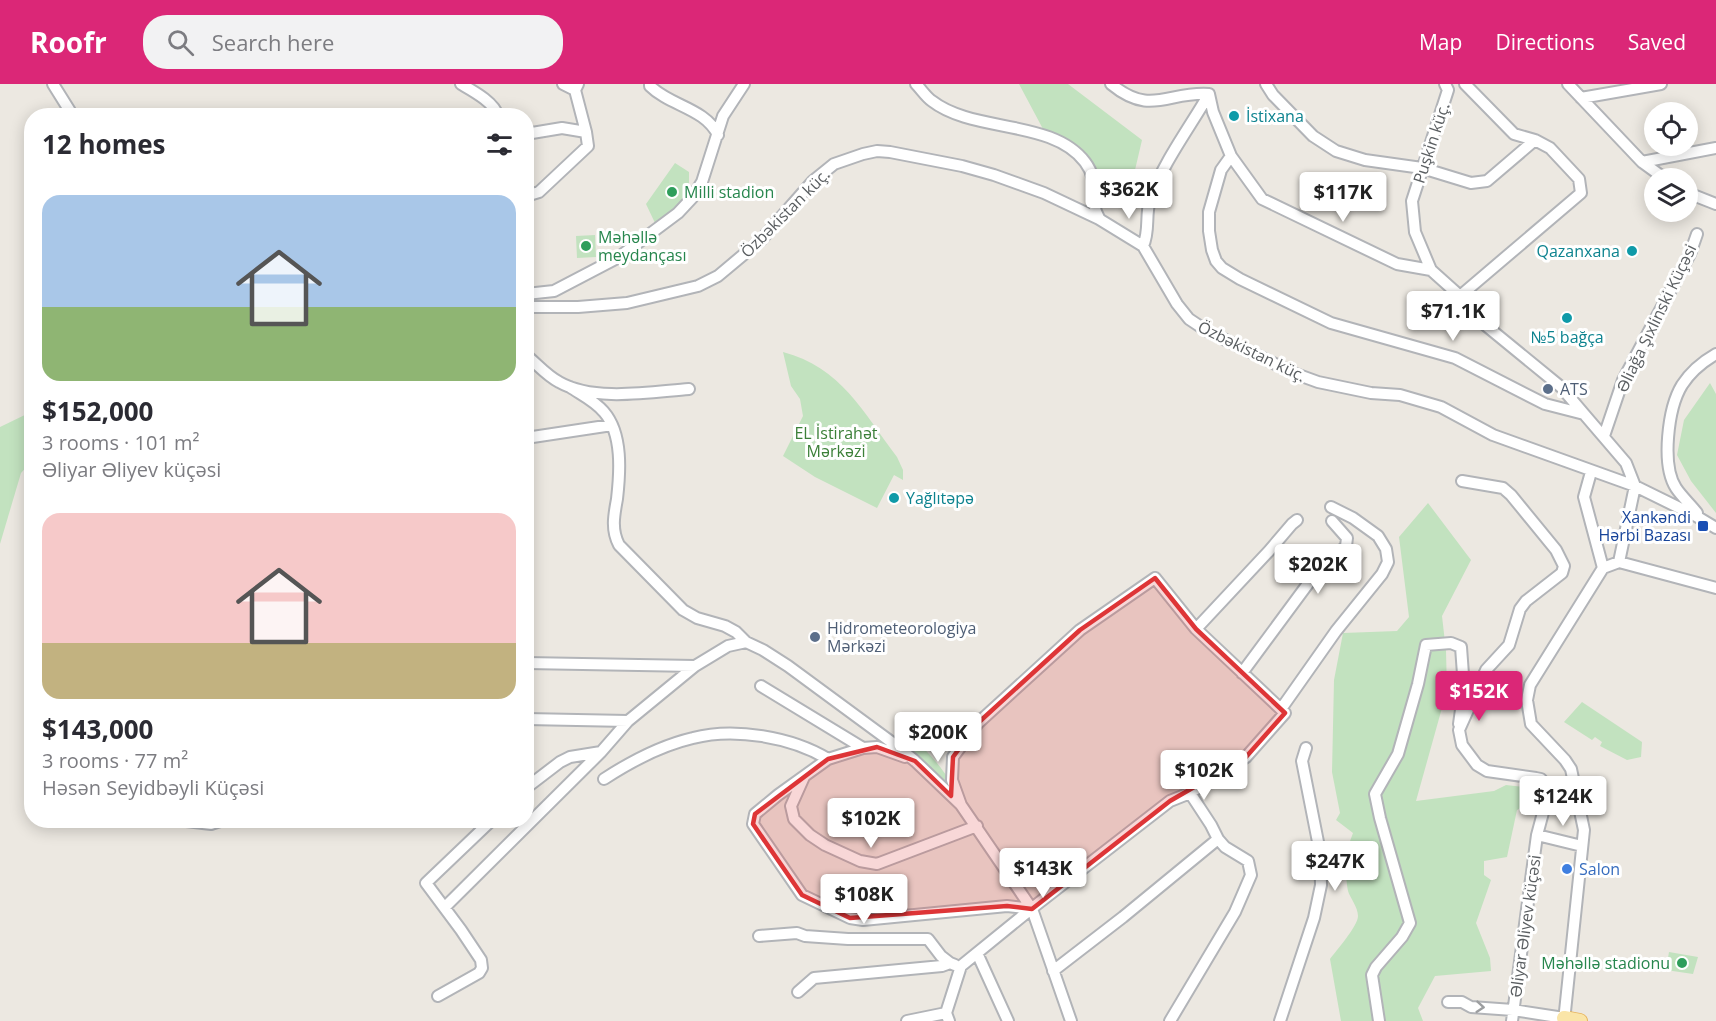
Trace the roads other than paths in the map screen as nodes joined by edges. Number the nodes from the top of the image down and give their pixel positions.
1 (53, 84) edge
2 (461, 84) edge
3 (563, 84) edge
4 (650, 84) edge
5 (744, 84) edge
6 (916, 84) edge
7 (1111, 84) edge
8 (1266, 84) edge
9 (1445, 84) edge
10 (1466, 84) edge
11 (1568, 84) edge
12 (1661, 84) edge
13 (577, 87) edge
14 (1209, 93) junction
15 (1581, 99) junction
16 (68, 108) edge
17 (493, 108) edge
18 (586, 132) junction
19 (534, 133) edge
20 (718, 135) junction
21 (1535, 140) junction
22 (1716, 148) edge
23 (1231, 156) junction
24 (1642, 162) junction
25 (1422, 168) junction
26 (1650, 168) edge
27 (534, 193) edge
28 (1698, 197) edge
29 (1716, 204) edge
30 (1099, 219) junction
31 (1697, 234) dead end
32 (1143, 246) junction
33 (1431, 270) junction
34 (534, 293) edge
35 (1460, 296) junction
36 (534, 307) edge
37 (1716, 354) edge
38 (534, 363) edge
39 (570, 387) junction
40 (689, 389) dead end
41 (1584, 414) junction
42 (612, 425) junction
43 (1604, 436) junction
44 (534, 437) edge
45 (1591, 472) junction
46 (1462, 481) dead end
47 (1635, 486) junction
48 (1331, 507) dead end
49 (1297, 520) dead end
50 (1703, 520) junction
51 (1332, 521) dead end
52 (1716, 528) edge
53 (1619, 562) junction
54 (1603, 568) junction
55 (1716, 588) edge
56 (1196, 629) junction
57 (746, 642) junction
58 (534, 663) edge
59 (695, 666) junction
60 (1242, 673) junction
61 (761, 686) dead end
62 (1281, 709) junction
63 (534, 720) edge
64 (628, 721) junction
65 (1459, 730) junction
66 (863, 748) junction
67 (1306, 748) dead end
68 (601, 752) junction
69 (828, 759) junction
70 (915, 760) junction
71 (805, 776) junction
72 (604, 779) dead end
73 (534, 782) edge
74 (1190, 793) junction
75 (961, 805) junction
76 (534, 819) edge
77 (977, 826) junction
78 (484, 828) edge
79 (525, 828) edge
80 (1537, 835) junction
81 (1218, 839) junction
82 (1582, 846) junction
83 (445, 907) junction
84 (1032, 909) junction
85 (759, 936) dead end
86 (977, 953) junction
87 (956, 965) junction
88 (1053, 971) junction
89 (798, 992) dead end
90 (438, 996) dead end
91 (1448, 1002) dead end
92 (1513, 1015) edge
93 (948, 1017) edge
94 (1564, 1019) edge
95 (907, 1021) edge
96 (1008, 1021) edge
97 (1071, 1021) edge
98 (1170, 1021) edge
99 (1280, 1021) edge
100 (1379, 1021) edge
101 (1580, 1021) edge

1 - 16 street
2 - 17 street
3 - 13 street
4 - 20 street
5 - 20 street
6 - 30 street
7 - 14 street
8 - 25 street
9 - 25 street, Puşkin küç.
10 - 21 street
11 - 15 street
12 - 15 street
13 - 18 street
14 - 23 street
14 - 32 street
15 - 24 street
18 - 19 street
18 - 27 street
20 - 34 street
21 - 25 street
21 - 35 street
22 - 24 street
23 - 33 street
23 - 41 street
24 - 26 street
25 - 33 street, Puşkin küç.
28 - 29 street
30 - 32 street, Özbəkistan küç.
30 - 36 street, Özbəkistan küç.
31 - 43 street, Əliağa Şıxlinski Küçəsi
32 - 45 street, Özbəkistan küç.
33 - 35 street
35 - 41 street
37 - 50 street
38 - 39 street
39 - 40 street
39 - 42 street
41 - 43 street
42 - 44 street
42 - 57 street
43 - 47 street
45 - 47 street, Özbəkistan küç.
45 - 54 street
46 - 65 street
47 - 50 street, Özbəkistan küç.
47 - 53 street
48 - 62 street
49 - 56 street
50 - 52 street
51 - 60 street
53 - 54 street
53 - 55 street
54 - 82 street
56 - 60 street
56 - 75 street
57 - 59 street
57 - 70 street
58 - 59 street
59 - 64 street
60 - 62 street
61 - 66 street
62 - 74 street
63 - 64 street
64 - 68 street
65 - 80 street, Əliyar Əliyev küçəsi
65 - 100 street
66 - 69 street
66 - 70 street
67 - 99 street
68 - 73 street
68 - 76 street
69 - 71 street
69 - 72 street
70 - 75 street
71 - 77 street
71 - 84 street
74 - 81 street
74 - 84 street
75 - 77 street
77 - 84 street
78 - 83 street
79 - 83 street
80 - 82 street
80 - 92 street, Əliyar Əliyev küçəsi
81 - 88 street
81 - 98 street
82 - 94 street
83 - 90 street
84 - 86 street
84 - 88 street
85 - 87 street
86 - 87 street
86 - 96 street
87 - 89 street
87 - 93 street
88 - 97 street
91 -> 92 street
92 - 94 street
93 - 95 street
94 - 101 main road

